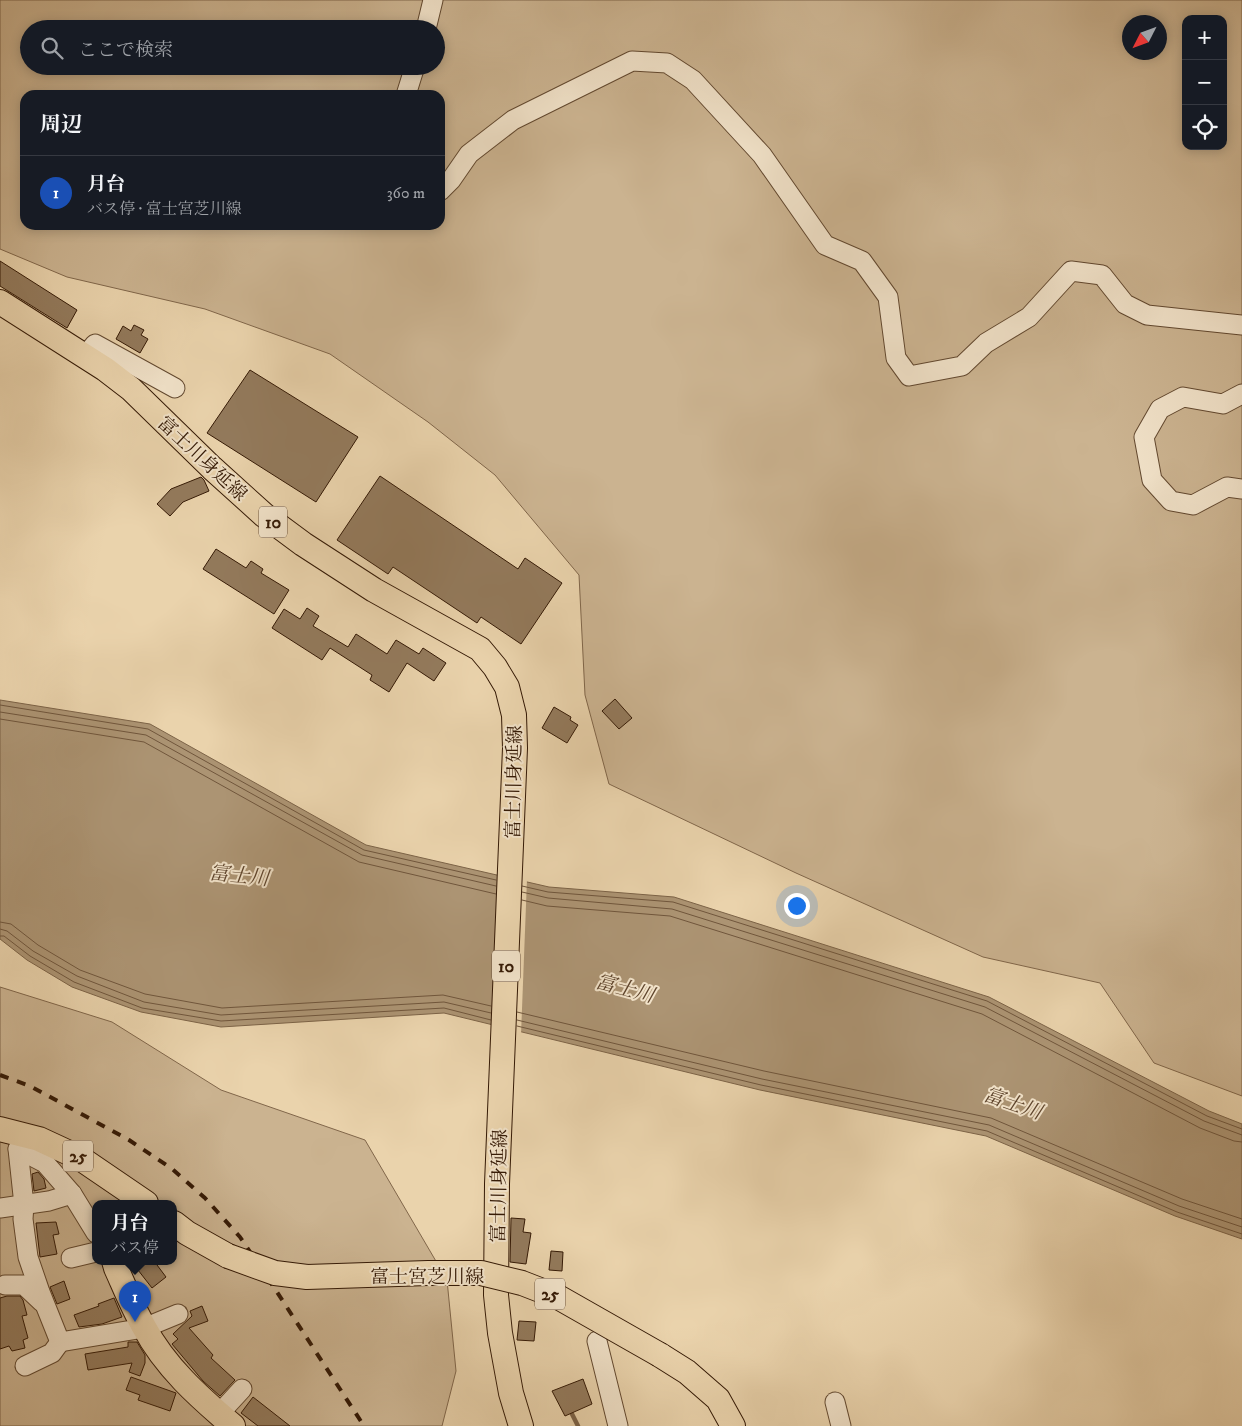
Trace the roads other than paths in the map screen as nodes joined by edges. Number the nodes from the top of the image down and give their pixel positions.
1 (433, 0) edge
2 (428, 20) edge
3 (412, 75) edge
4 (408, 90) edge
5 (445, 186) edge
6 (0, 302) edge
7 (1242, 325) edge
8 (86, 356) junction
9 (175, 388) dead end
10 (1242, 394) edge
11 (1242, 490) edge
12 (0, 1129) edge
13 (72, 1194) junction
14 (140, 1200) edge
15 (24, 1205) junction
16 (0, 1208) edge
17 (177, 1225) edge
18 (92, 1226) edge
19 (92, 1253) edge
20 (72, 1258) dead end
21 (115, 1265) edge
22 (5, 1285) dead end
23 (45, 1305) junction
24 (178, 1314) dead end
25 (144, 1328) junction
26 (597, 1341) dead end
27 (60, 1342) junction
28 (24, 1366) dead end
29 (242, 1389) dead end
30 (835, 1402) dead end
31 (226, 1420) edge
32 (522, 1426) edge
33 (618, 1426) edge
34 (733, 1426) edge
35 (841, 1426) edge

1 - 2 street
3 - 4 street
5 - 7 street
6 - 8 main road, 富士川身延線 / 10
8 - 9 street
8 - 32 main road, 富士川身延線 / 10
10 - 11 street
12 - 14 main road, 25
13 - 15 street
13 - 15 street
13 - 18 street
15 - 16 street
15 - 23 street
17 - 34 main road, 富士宮芝川線 / 25, bridge
19 - 20 street
21 - 25 main road
22 - 23 street
23 - 27 street
24 - 25 street
25 - 27 street
25 - 31 main road
26 - 33 street
27 - 28 street
29 - 31 street
30 - 35 street

